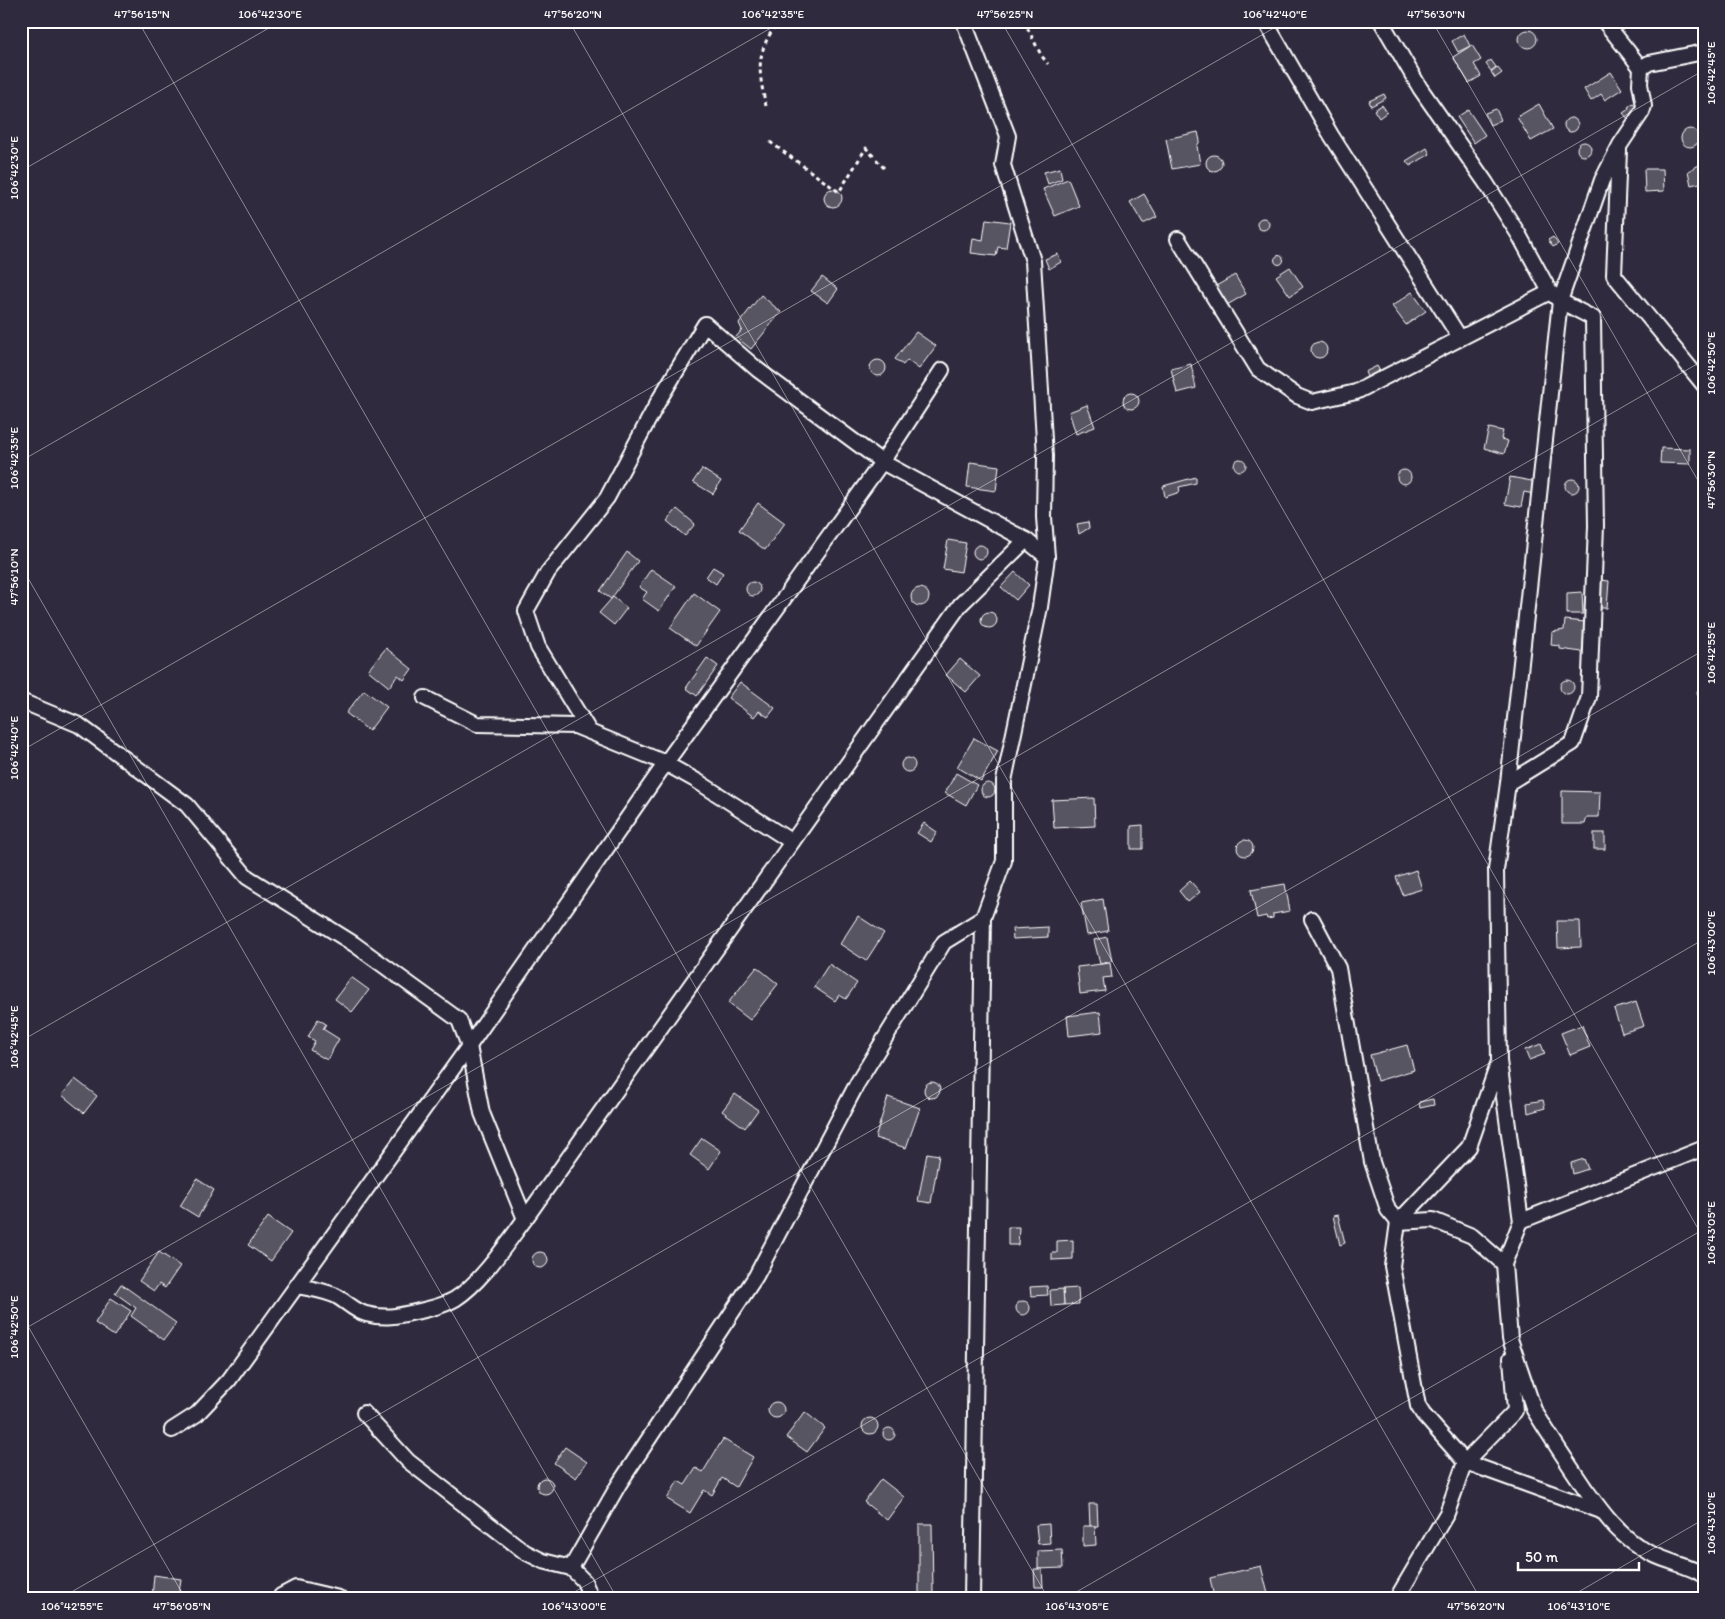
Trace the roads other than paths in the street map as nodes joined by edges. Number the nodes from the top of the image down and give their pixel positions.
1 (1265, 21) edge
2 (1381, 21) edge
3 (1604, 21) edge
4 (965, 25) dead end
5 (1704, 52) edge
6 (1641, 68) junction
7 (1620, 145) junction
8 (1178, 239) dead end
9 (1555, 297) junction
10 (1460, 338) junction
11 (942, 370) dead end
12 (1704, 385) edge
13 (882, 462) junction
14 (1026, 540) junction
15 (1047, 557) junction
16 (425, 698) dead end
17 (21, 701) edge
18 (589, 731) junction
19 (665, 764) junction
20 (1508, 783) junction
21 (792, 842) junction
22 (983, 918) junction
23 (1312, 919) dead end
24 (469, 1046) junction
25 (1499, 1061) junction
26 (1704, 1148) edge
27 (526, 1219) junction
28 (1520, 1221) junction
29 (1398, 1222) junction
30 (1504, 1264) junction
31 (296, 1286) junction
32 (1510, 1339) junction
33 (364, 1413) dead end
34 (172, 1430) dead end
35 (1465, 1462) junction
36 (1601, 1511) junction
37 (571, 1568) junction
38 (1704, 1575) edge
39 (280, 1598) edge
40 (339, 1598) edge
41 (591, 1598) edge
42 (972, 1598) edge
43 (1397, 1598) edge

1 - 10 street
2 - 9 street
3 - 6 street
4 - 15 street
5 - 6 street
6 - 7 street
7 - 9 street
7 - 12 street
8 - 10 street
9 - 10 street
9 - 20 street
9 - 20 street
11 - 13 street
13 - 14 street
13 - 18 street
13 - 19 street
14 - 15 street
14 - 21 street
15 - 22 street
16 - 18 street
17 - 24 street
18 - 19 street
19 - 21 street
19 - 24 street
20 - 25 street
21 - 27 street
22 - 37 street
22 - 42 street
23 - 29 street
24 - 27 street
24 - 31 street
25 - 28 street
25 - 29 street
26 - 28 street
27 - 31 street
28 - 30 street
29 - 30 street
29 - 35 street
30 - 32 street
31 - 34 street
32 - 35 street
32 - 36 street
33 - 37 street
35 - 36 street
35 - 43 street
36 - 38 street
37 - 41 street
39 - 40 street

